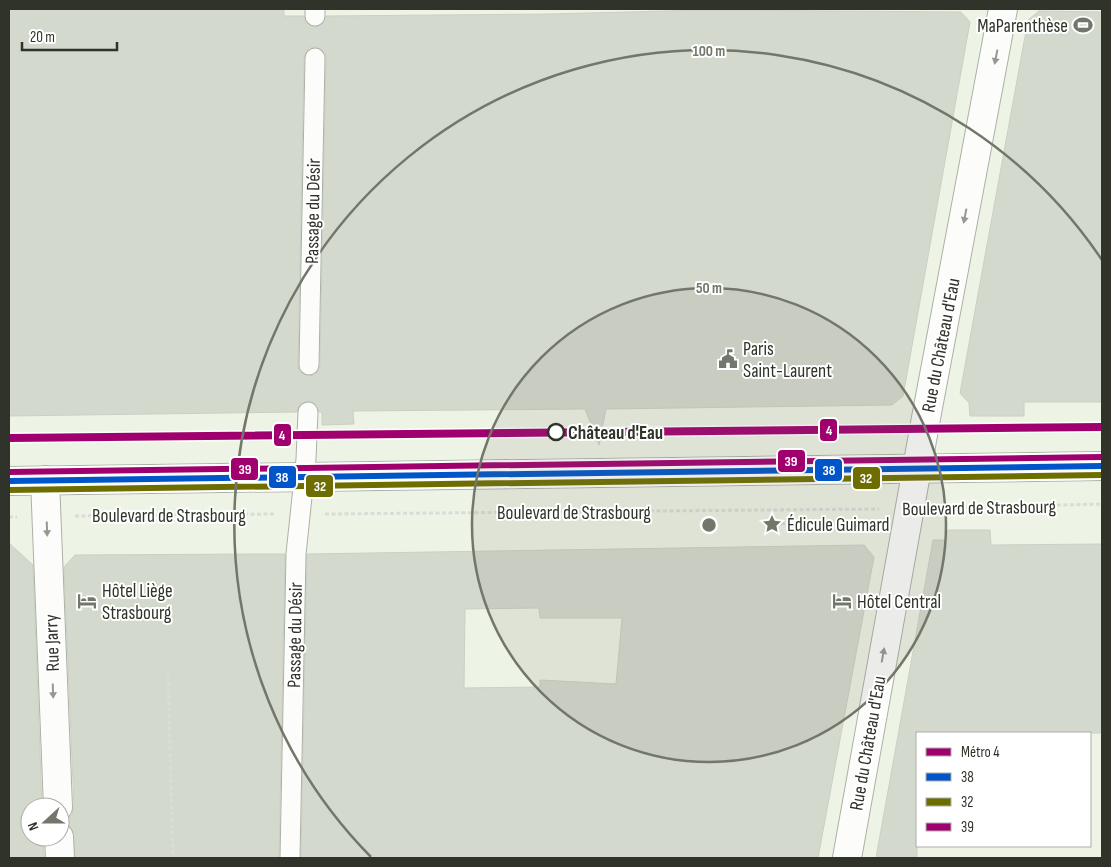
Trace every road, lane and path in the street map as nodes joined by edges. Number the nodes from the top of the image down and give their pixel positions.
1 (1004, 9) edge
2 (315, 58) dead end
3 (309, 365) dead end
4 (308, 412) dead end
5 (778, 433) dead end
6 (756, 435) dead end
7 (1102, 466) edge
8 (918, 468) junction
9 (304, 476) junction
10 (45, 480) junction
11 (9, 481) edge
12 (1102, 504) edge
13 (910, 509) junction
14 (301, 514) junction
15 (46, 516) junction
16 (822, 522) dead end
17 (848, 522) dead end
18 (796, 523) dead end
19 (768, 524) dead end
20 (168, 675) dead end
21 (58, 797) edge
22 (173, 858) edge
23 (290, 858) edge
24 (847, 858) edge

1 -> 8 street, Rue du Château d'Eau
2 - 3 lane, Passage du Désir
4 - 9 lane, Passage du Désir
5 - 6 path
7 - 8 street, Boulevard de Strasbourg
8 - 9 street, Boulevard de Strasbourg
8 - 13 street, Rue du Château d'Eau
9 - 10 street, Boulevard de Strasbourg
9 - 14 lane, Passage du Désir
10 - 11 street, Boulevard de Strasbourg
10 - 15 street, Rue Jarry
12 - 13 path, Boulevard de Strasbourg
13 - 14 path, Boulevard de Strasbourg
24 -> 13 street, Rue du Château d'Eau
14 - 15 path, Boulevard de Strasbourg
14 - 23 lane, Passage du Désir
15 -> 21 street, Rue Jarry
16 - 17 path
18 - 19 path
20 - 22 path

